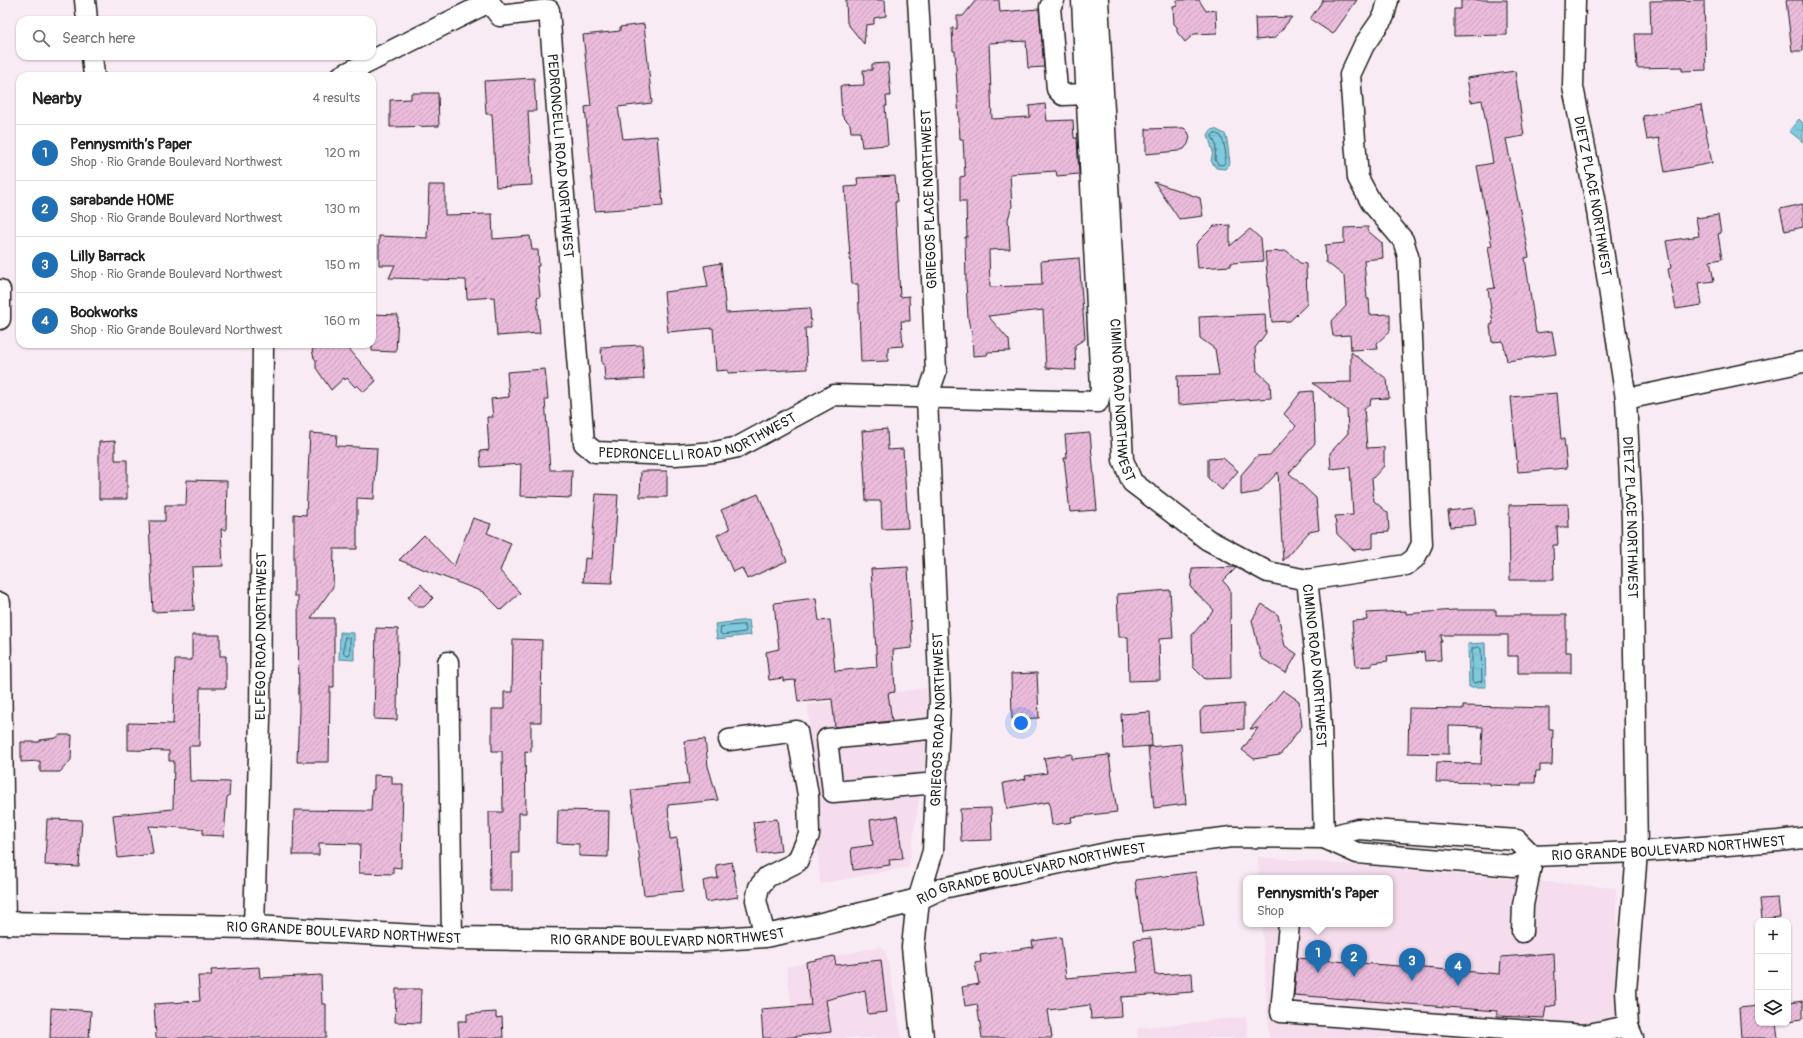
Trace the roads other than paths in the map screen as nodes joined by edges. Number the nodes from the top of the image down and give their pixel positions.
1 (85, 0) edge
2 (918, 0) edge
3 (1054, 0) edge
4 (1082, 0) edge
5 (1098, 0) edge
6 (1388, 0) edge
7 (1575, 0) edge
8 (489, 1) edge
9 (87, 16) edge
10 (376, 58) edge
11 (92, 60) edge
12 (373, 60) edge
13 (94, 72) edge
14 (349, 72) edge
15 (1086, 94) junction
16 (0, 290) edge
17 (0, 319) edge
18 (264, 348) edge
19 (1803, 362) edge
20 (926, 398) junction
21 (1626, 399) junction
22 (1307, 580) junction
23 (0, 603) edge
24 (448, 662) dead end
25 (939, 728) junction
26 (729, 740) dead end
27 (937, 784) junction
28 (833, 792) junction
29 (808, 795) junction
30 (1324, 838) junction
31 (1803, 838) edge
32 (1637, 852) junction
33 (1533, 856) junction
34 (918, 900) junction
35 (3, 923) edge
36 (1289, 927) edge
37 (254, 928) junction
38 (1522, 932) dead end
39 (765, 936) junction
40 (452, 938) junction
41 (1631, 1032) edge
42 (922, 1038) edge

1 - 9 street
2 - 20 street, GRIEGOS PLACE NORTHWEST
3 - 15 street
4 - 15 street
5 - 22 street, CIMINO ROAD NORTHWEST
6 - 22 street
7 - 21 street, DIETZ PLACE NORTHWEST
8 - 10 street
8 - 20 street, PEDRONCELLI ROAD NORTHWEST
11 - 13 street
12 - 14 street
15 - 20 street, PEDRONCELLI ROAD NORTHWEST
16 - 17 street
18 - 37 street, ELFEGO ROAD NORTHWEST
19 - 21 street
20 - 25 street, GRIEGOS ROAD NORTHWEST
21 - 32 street, DIETZ PLACE NORTHWEST
22 - 30 street, CIMINO ROAD NORTHWEST
23 - 35 street
24 - 40 street
25 - 27 street, GRIEGOS ROAD NORTHWEST
25 - 28 street
26 - 29 street
27 - 28 street
27 - 34 street, GRIEGOS ROAD NORTHWEST
28 - 29 street
29 - 39 street
30 - 33 street, RIO GRANDE BOULEVARD NORTHWEST
30 - 34 street, RIO GRANDE BOULEVARD NORTHWEST
31 - 32 street, RIO GRANDE BOULEVARD NORTHWEST
32 - 33 street, RIO GRANDE BOULEVARD NORTHWEST
32 - 41 street, DIETZ PLACE NORTHWEST
33 - 38 street
34 - 39 main road, RIO GRANDE BOULEVARD NORTHWEST
34 - 42 main road, GRIEGOS ROAD NORTHWEST
35 - 37 main road, RIO GRANDE BOULEVARD NORTHWEST
36 - 41 street
37 - 40 main road, RIO GRANDE BOULEVARD NORTHWEST
39 - 40 main road, RIO GRANDE BOULEVARD NORTHWEST

